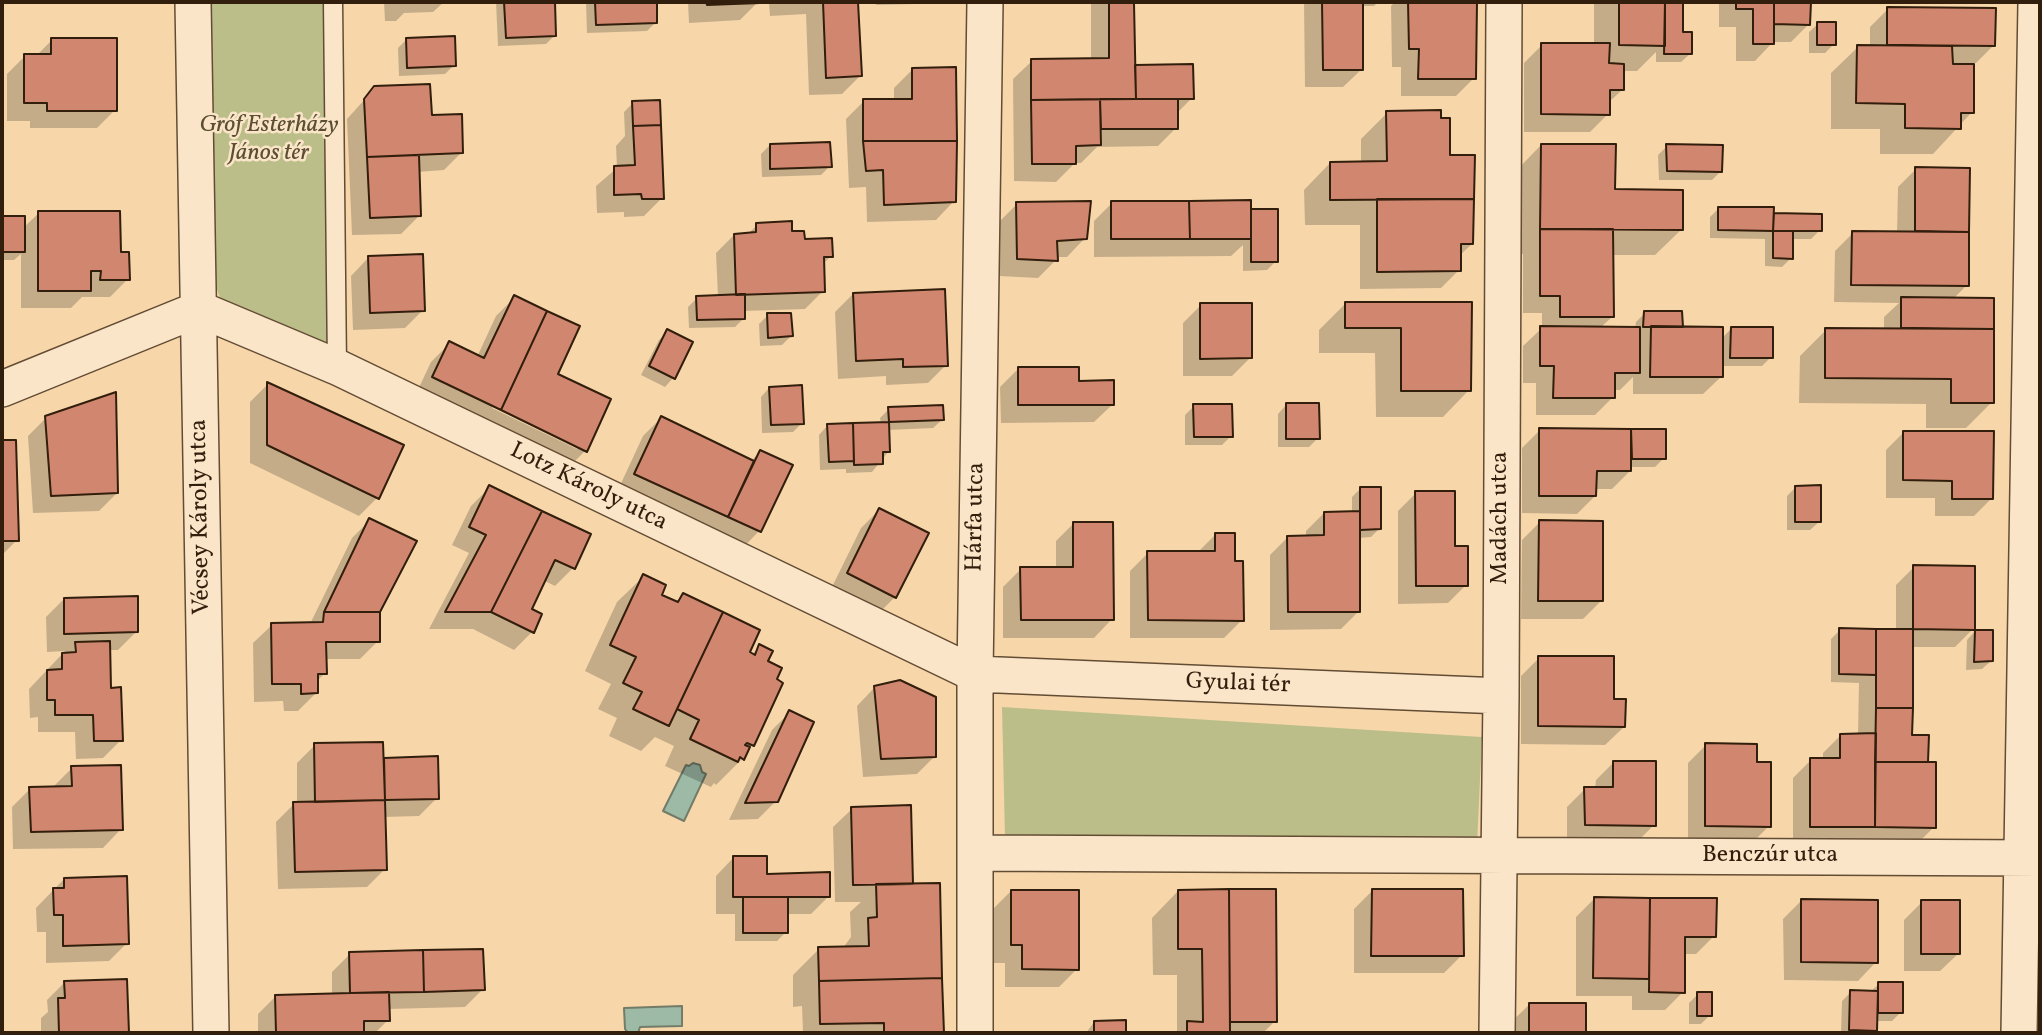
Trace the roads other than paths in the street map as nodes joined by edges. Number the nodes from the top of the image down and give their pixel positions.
1 (193, 2) edge
2 (333, 2) edge
3 (985, 2) edge
4 (1504, 2) edge
5 (2036, 2) edge
6 (199, 309) junction
7 (337, 367) junction
8 (2, 390) edge
9 (975, 674) junction
10 (1501, 696) junction
11 (975, 853) junction
12 (1499, 857) junction
13 (2031, 858) edge
14 (211, 1033) edge
15 (975, 1033) edge
16 (1497, 1033) edge
17 (2019, 1033) edge

1 - 6 street, Vécsey Károly utca
2 - 7 lane
3 - 9 street, Hárfa utca
4 - 10 street, Madách utca
5 - 13 street
6 - 7 street, Lotz Károly utca
6 - 8 street
6 - 14 street, Vécsey Károly utca
7 - 9 street, Lotz Károly utca
9 - 10 street, Gyulai tér
9 - 11 street, Hárfa utca
10 - 12 street, Madách utca
11 - 12 street
11 - 15 street, Hárfa utca
12 - 13 street, Benczúr utca
12 - 16 street, Madách utca
13 - 17 street

